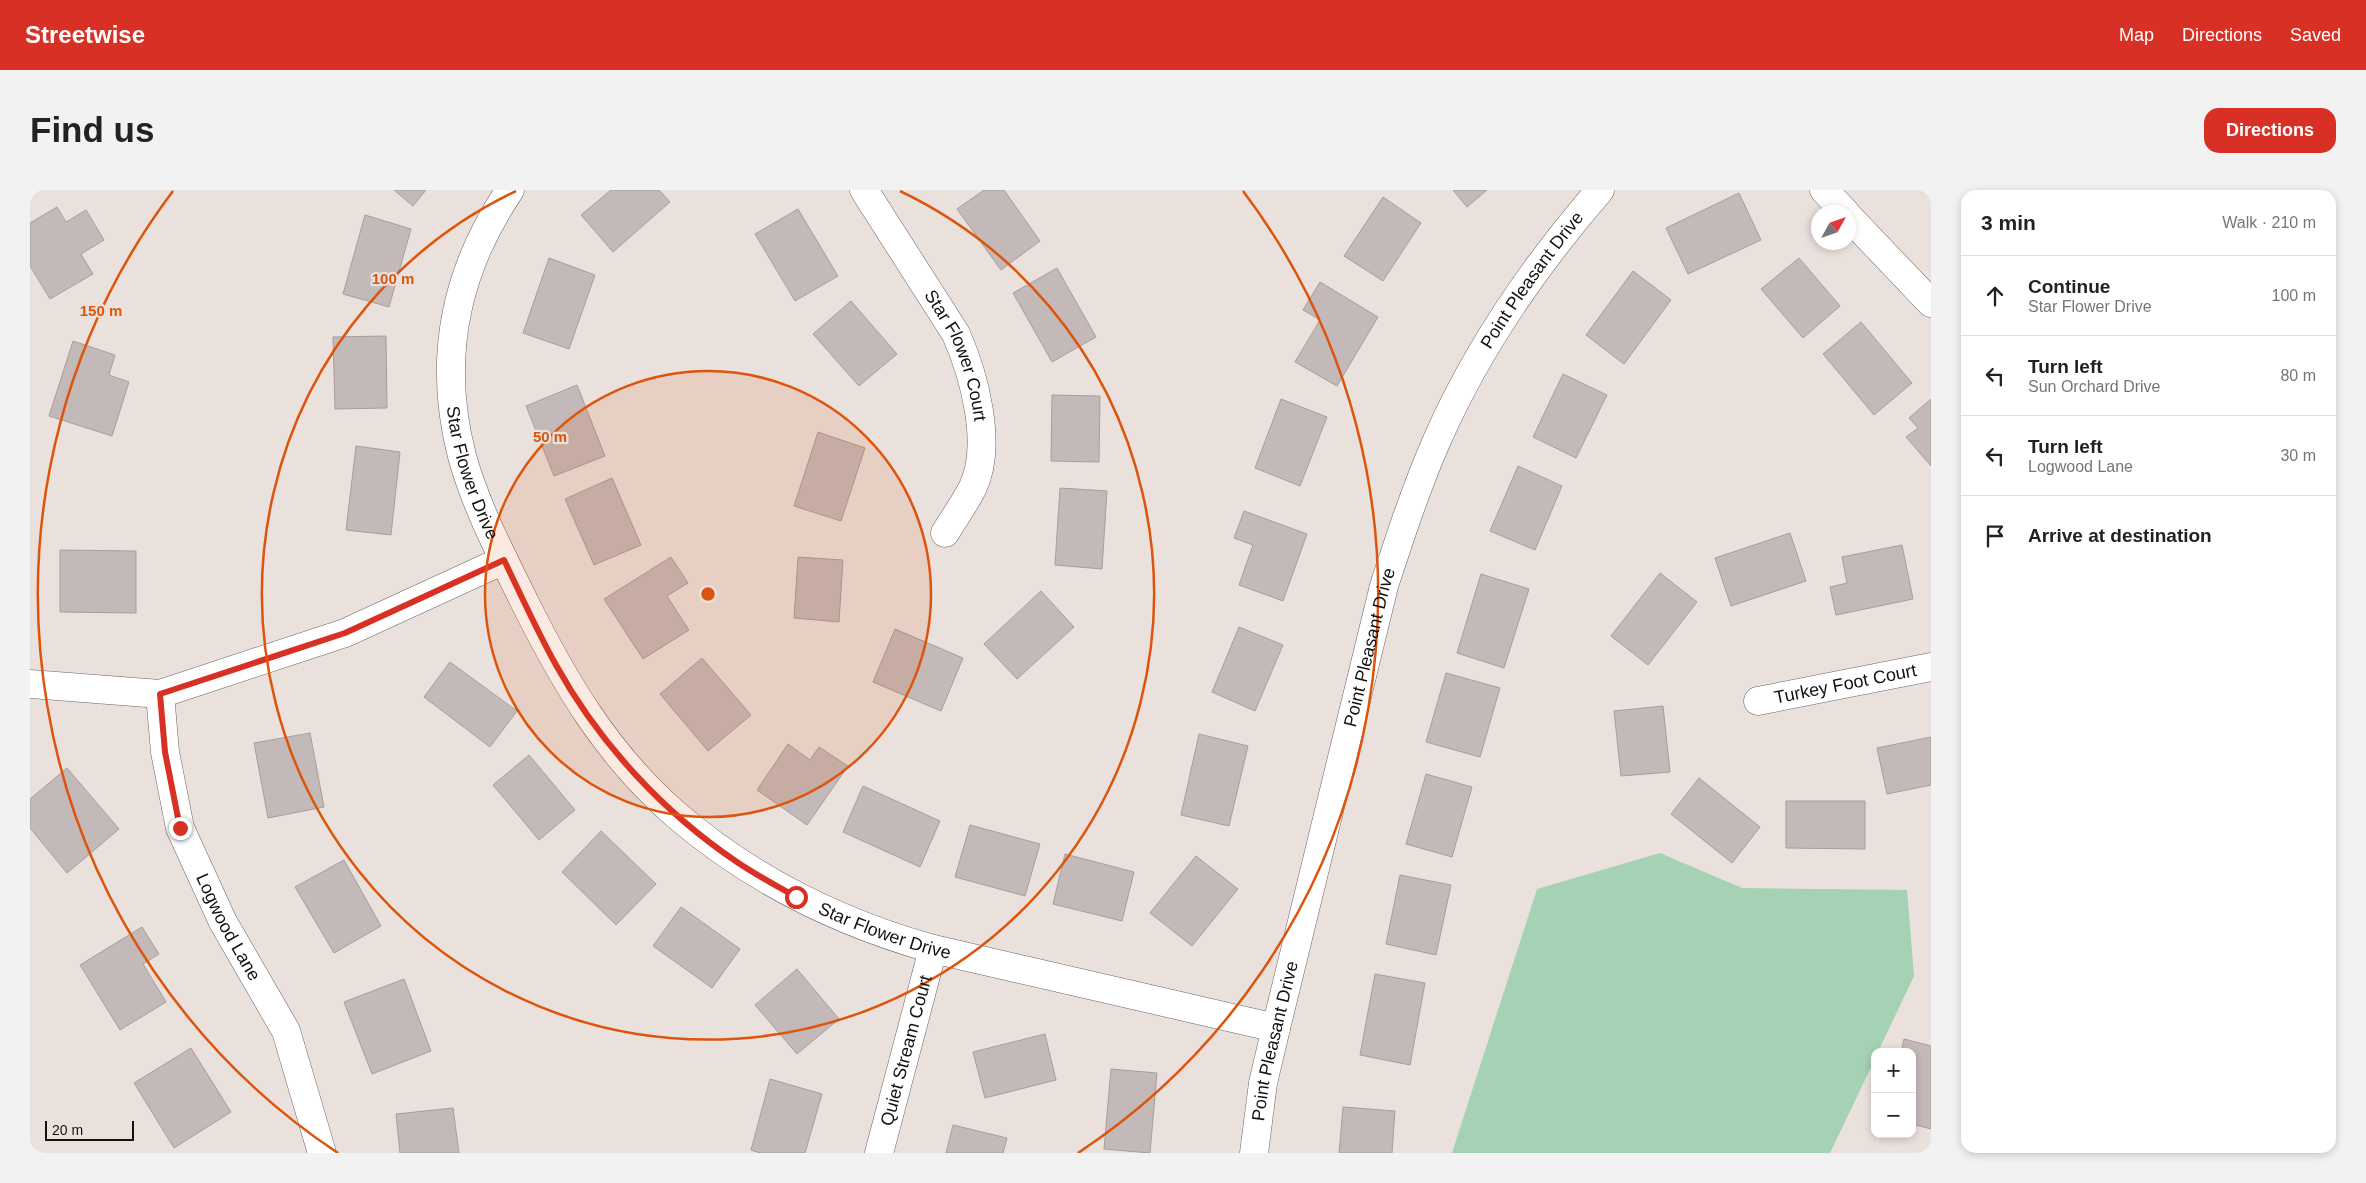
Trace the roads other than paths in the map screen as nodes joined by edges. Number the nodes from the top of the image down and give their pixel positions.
1 (510, 190) edge
2 (864, 190) edge
3 (1600, 190) edge
4 (1824, 190) edge
5 (1838, 205) edge
6 (1856, 224) edge
7 (1931, 303) edge
8 (945, 533) dead end
9 (504, 560) junction
10 (1931, 667) edge
11 (30, 684) edge
12 (160, 694) junction
13 (1758, 701) dead end
14 (933, 949) junction
15 (1276, 1028) junction
16 (322, 1153) edge
17 (879, 1153) edge
18 (1254, 1153) edge

1 - 9 street, Star Flower Drive
2 - 8 street, Star Flower Court
3 - 15 street, Point Pleasant Drive
4 - 5 street
6 - 7 street
9 - 12 street
9 - 14 street, Star Flower Drive
10 - 13 street, Turkey Foot Court
11 - 12 street
12 - 16 street, Logwood Lane
14 - 15 street, Star Flower Drive
14 - 17 street, Quiet Stream Court
15 - 18 street, Point Pleasant Drive

